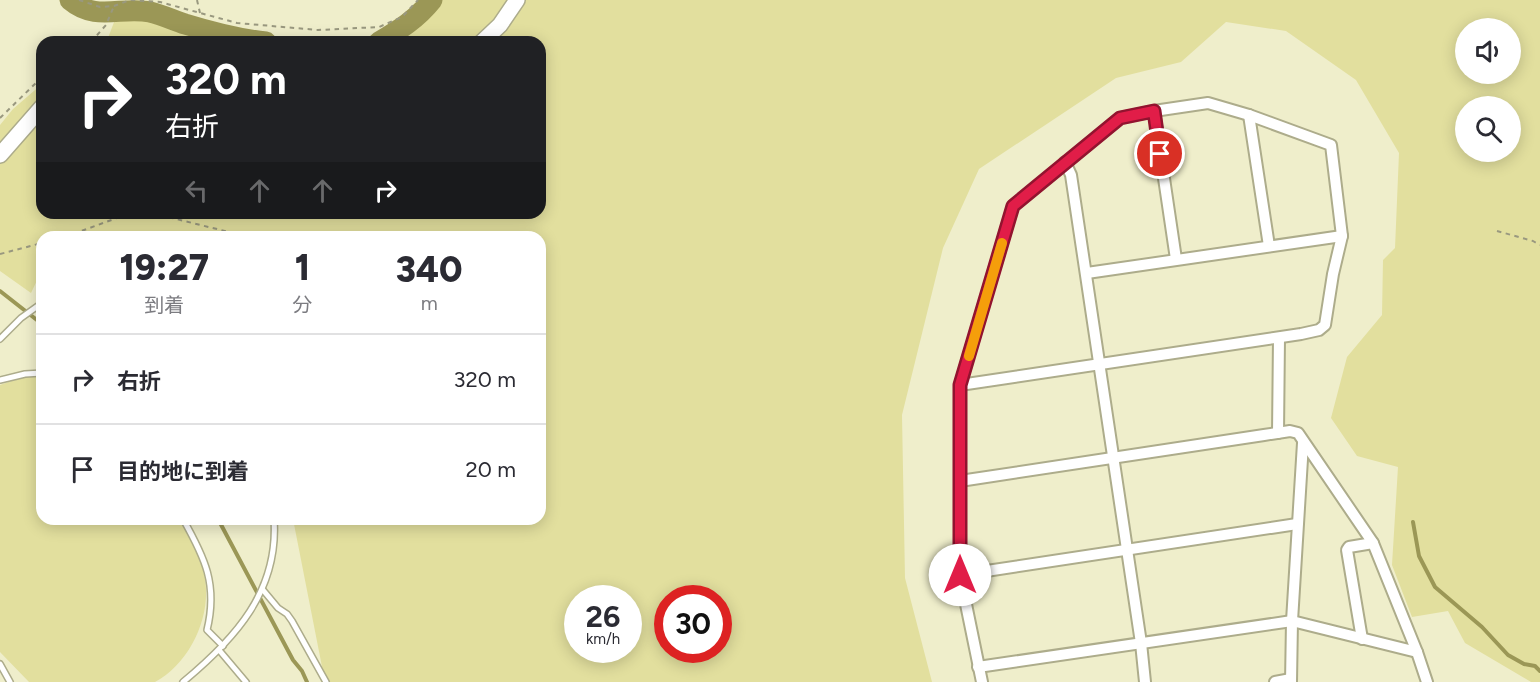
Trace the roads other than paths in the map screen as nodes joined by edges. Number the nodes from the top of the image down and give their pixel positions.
1 (517, 0) edge
2 (488, 36) edge
3 (1154, 111) junction
4 (36, 114) edge
5 (1249, 115) junction
6 (0, 156) edge
7 (1065, 162) junction
8 (1342, 236) junction
9 (1269, 246) junction
10 (1176, 259) junction
11 (1087, 273) junction
12 (36, 307) edge
13 (1279, 338) junction
14 (0, 339) edge
15 (1100, 364) junction
16 (36, 373) edge
17 (0, 380) edge
18 (960, 385) junction
19 (1278, 433) junction
20 (1303, 443) junction
21 (1113, 458) junction
22 (960, 481) junction
23 (1297, 524) junction
24 (186, 525) edge
25 (274, 525) edge
26 (1373, 543) junction
27 (1126, 549) junction
28 (960, 575) junction
29 (263, 590) junction
30 (1292, 621) junction
31 (1362, 639) junction
32 (1141, 643) junction
33 (221, 648) junction
34 (1418, 652) junction
35 (0, 664) edge
36 (978, 667) junction
37 (1291, 681) edge
38 (10, 682) edge
39 (183, 682) edge
40 (246, 682) edge
41 (326, 682) edge
42 (982, 682) edge
43 (1145, 682) edge
44 (1275, 682) edge
45 (1427, 682) edge

1 - 2 street
3 - 5 street
3 - 7 street
3 - 10 street
4 - 6 street
5 - 8 street
5 - 9 street
7 - 11 street
7 - 18 street
8 - 9 street
8 - 13 street
9 - 10 street
10 - 11 street
11 - 15 street
12 - 14 lane
13 - 15 street
13 - 19 street
15 - 18 street
15 - 21 street
16 - 17 lane
18 - 22 street
19 - 20 street
19 - 21 street
20 - 23 street
20 - 26 street
21 - 22 street
21 - 27 street
22 - 28 street
23 - 27 street
23 - 30 street
24 - 33 lane
25 - 29 lane
26 - 31 street
26 - 34 street
27 - 28 street
27 - 32 street
28 - 36 street
29 - 33 lane
29 - 41 lane
30 - 31 street
30 - 32 street
30 - 37 street
31 - 34 street
32 - 36 street
32 - 43 street
33 - 39 lane
33 - 40 lane
34 - 45 street
35 - 38 lane
36 - 42 street
37 - 44 street

